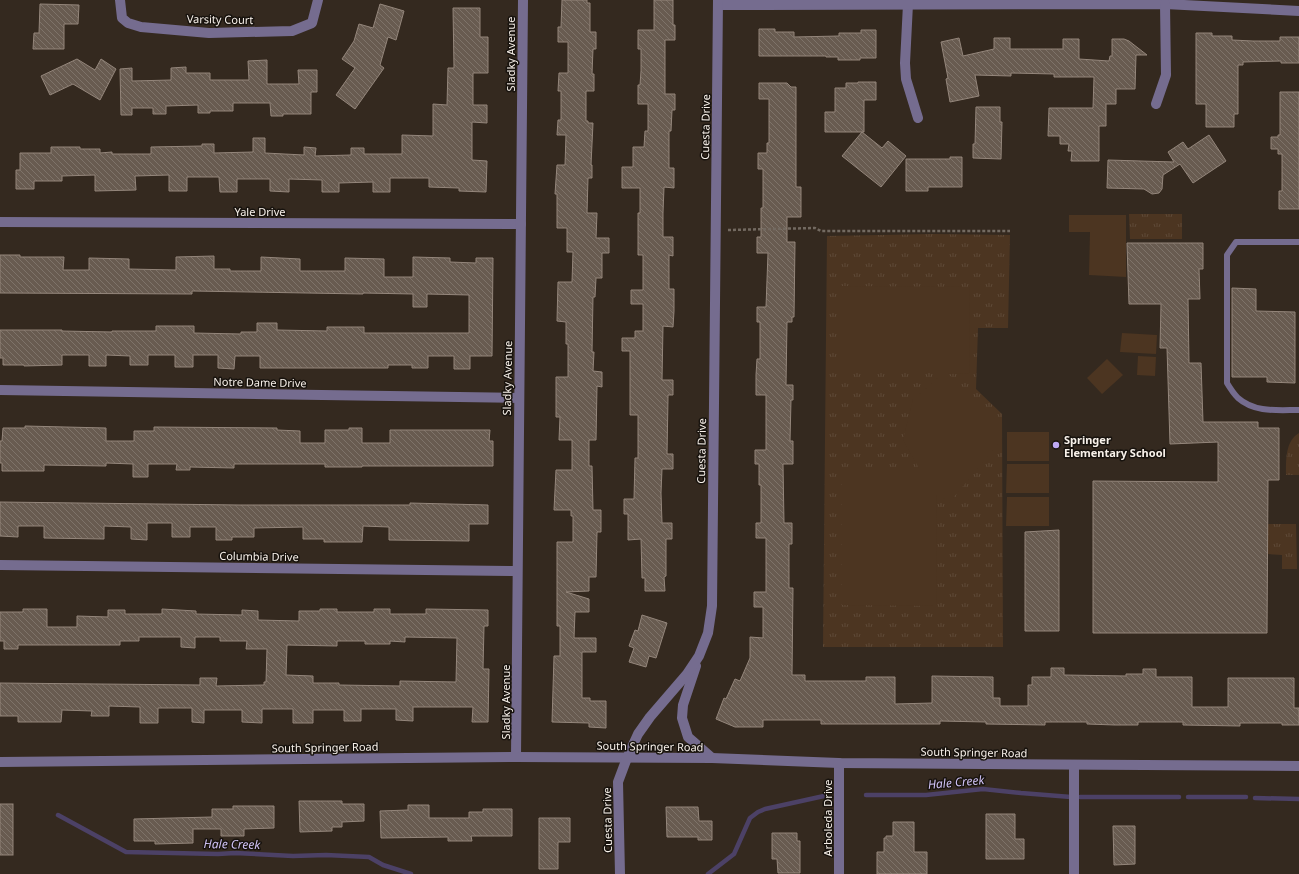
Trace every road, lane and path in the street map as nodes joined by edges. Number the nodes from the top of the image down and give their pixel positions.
1 (120, 0) edge
2 (318, 0) edge
3 (523, 0) edge
4 (718, 3) edge
5 (908, 4) junction
6 (1165, 4) junction
7 (1299, 11) edge
8 (1156, 104) dead end
9 (918, 118) dead end
10 (0, 222) edge
11 (521, 224) junction
12 (716, 230) junction
13 (1010, 231) dead end
14 (1299, 242) edge
15 (0, 390) edge
16 (519, 398) junction
17 (1299, 410) edge
18 (0, 565) edge
19 (518, 571) junction
20 (699, 656) junction
21 (516, 757) junction
22 (627, 758) junction
23 (712, 758) junction
24 (0, 762) edge
25 (839, 763) junction
26 (1074, 765) junction
27 (1299, 766) edge
28 (620, 874) edge
29 (839, 874) edge
30 (1074, 874) edge

1 - 2 street, Varsity Court
3 - 11 street, Sladky Avenue
4 - 5 street
4 - 12 street, Cuesta Drive
5 - 6 street
5 - 9 street
6 - 7 street
6 - 8 street
10 - 11 street, Yale Drive
11 - 16 street, Sladky Avenue
12 - 13 path
12 - 20 street, Cuesta Drive
14 - 17 lane
15 - 16 street, Notre Dame Drive
16 - 19 street, Sladky Avenue
18 - 19 street, Columbia Drive
19 - 21 street, Sladky Avenue
20 - 22 street, Cuesta Drive
20 - 23 street
21 - 22 street, South Springer Road
21 - 24 street, South Springer Road
22 - 23 street, South Springer Road
22 - 28 street, Cuesta Drive
23 - 25 street, South Springer Road
25 - 26 street, South Springer Road
25 - 29 street, Arboleda Drive
26 - 27 street, South Springer Road
26 - 30 street

